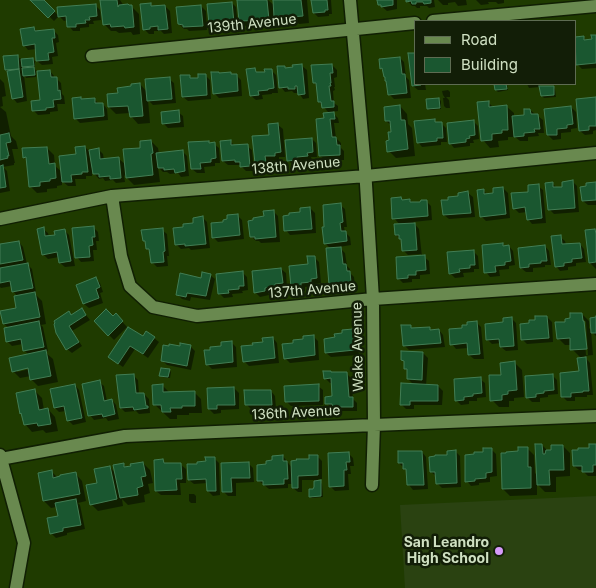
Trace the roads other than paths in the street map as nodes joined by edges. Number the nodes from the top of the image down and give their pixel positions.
1 (350, 0) edge
2 (596, 6) edge
3 (444, 20) edge
4 (414, 23) edge
5 (352, 29) junction
6 (92, 56) dead end
7 (596, 153) edge
8 (366, 176) junction
9 (112, 196) junction
10 (0, 219) edge
11 (596, 284) edge
12 (373, 299) junction
13 (596, 416) edge
14 (374, 425) junction
15 (0, 458) edge
16 (372, 485) dead end
17 (16, 588) edge

1 - 5 street, Wake Avenue
2 - 3 street
4 - 5 street, 139th Avenue
5 - 6 street, 139th Avenue
5 - 8 street, Wake Avenue
7 - 8 street, 138th Avenue
8 - 9 street, 138th Avenue
8 - 12 street, Wake Avenue
9 - 10 street, 138th Avenue
9 - 12 street, 137th Avenue
11 - 12 street, 137th Avenue
12 - 14 street, Wake Avenue
13 - 14 street, 136th Avenue
14 - 15 street, 136th Avenue
14 - 16 street, Wake Avenue
15 - 17 street

